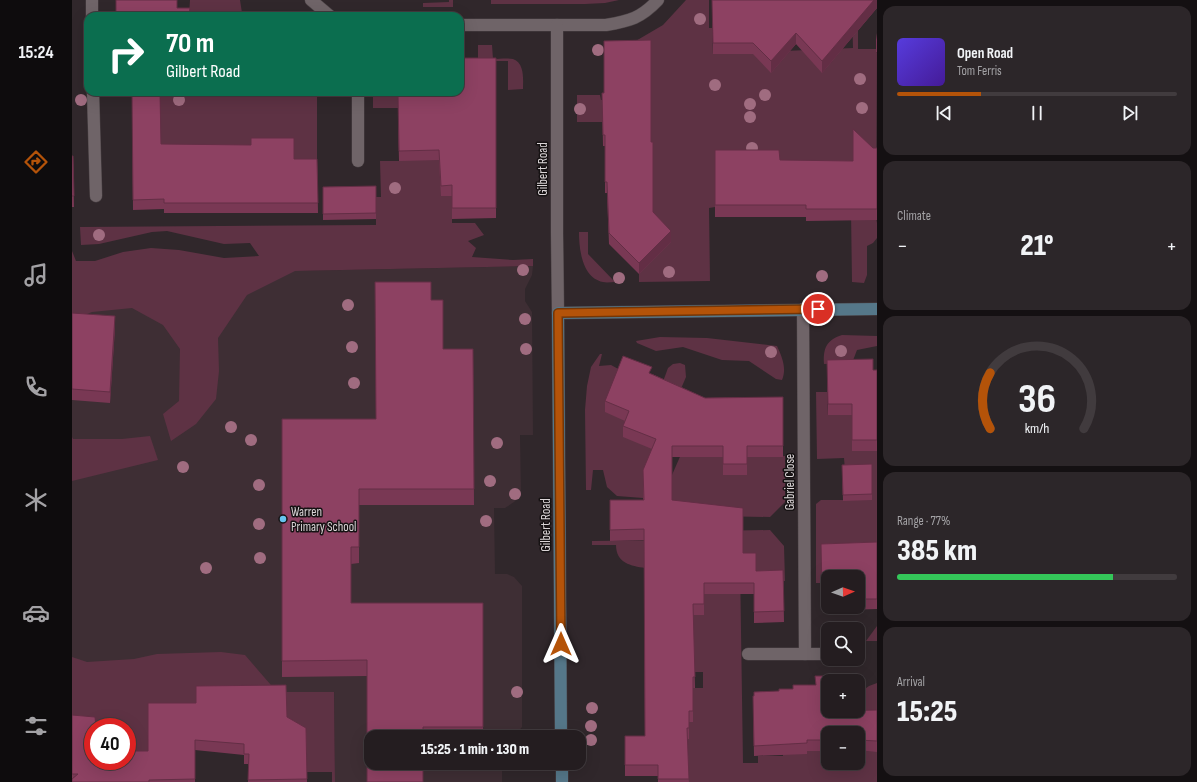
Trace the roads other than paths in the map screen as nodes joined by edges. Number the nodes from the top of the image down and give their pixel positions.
1 (92, 0) edge
2 (311, 0) edge
3 (658, 0) edge
4 (92, 12) edge
5 (325, 12) edge
6 (464, 25) edge
7 (557, 25) junction
8 (93, 96) edge
9 (358, 96) edge
10 (358, 161) dead end
11 (96, 196) dead end
12 (803, 309) junction
13 (877, 309) edge
14 (558, 313) junction
15 (748, 654) dead end
16 (805, 654) junction
17 (821, 654) edge
18 (561, 730) edge
19 (562, 770) edge
20 (562, 782) edge

1 - 4 street
2 - 5 street
3 - 7 street
6 - 7 street
7 - 14 street, Gilbert Road
8 - 11 street
9 - 10 street
12 - 13 street
12 - 14 street
12 - 16 street, Gabriel Close
14 - 18 street, Gilbert Road
15 - 16 street
16 - 17 street
19 - 20 street

